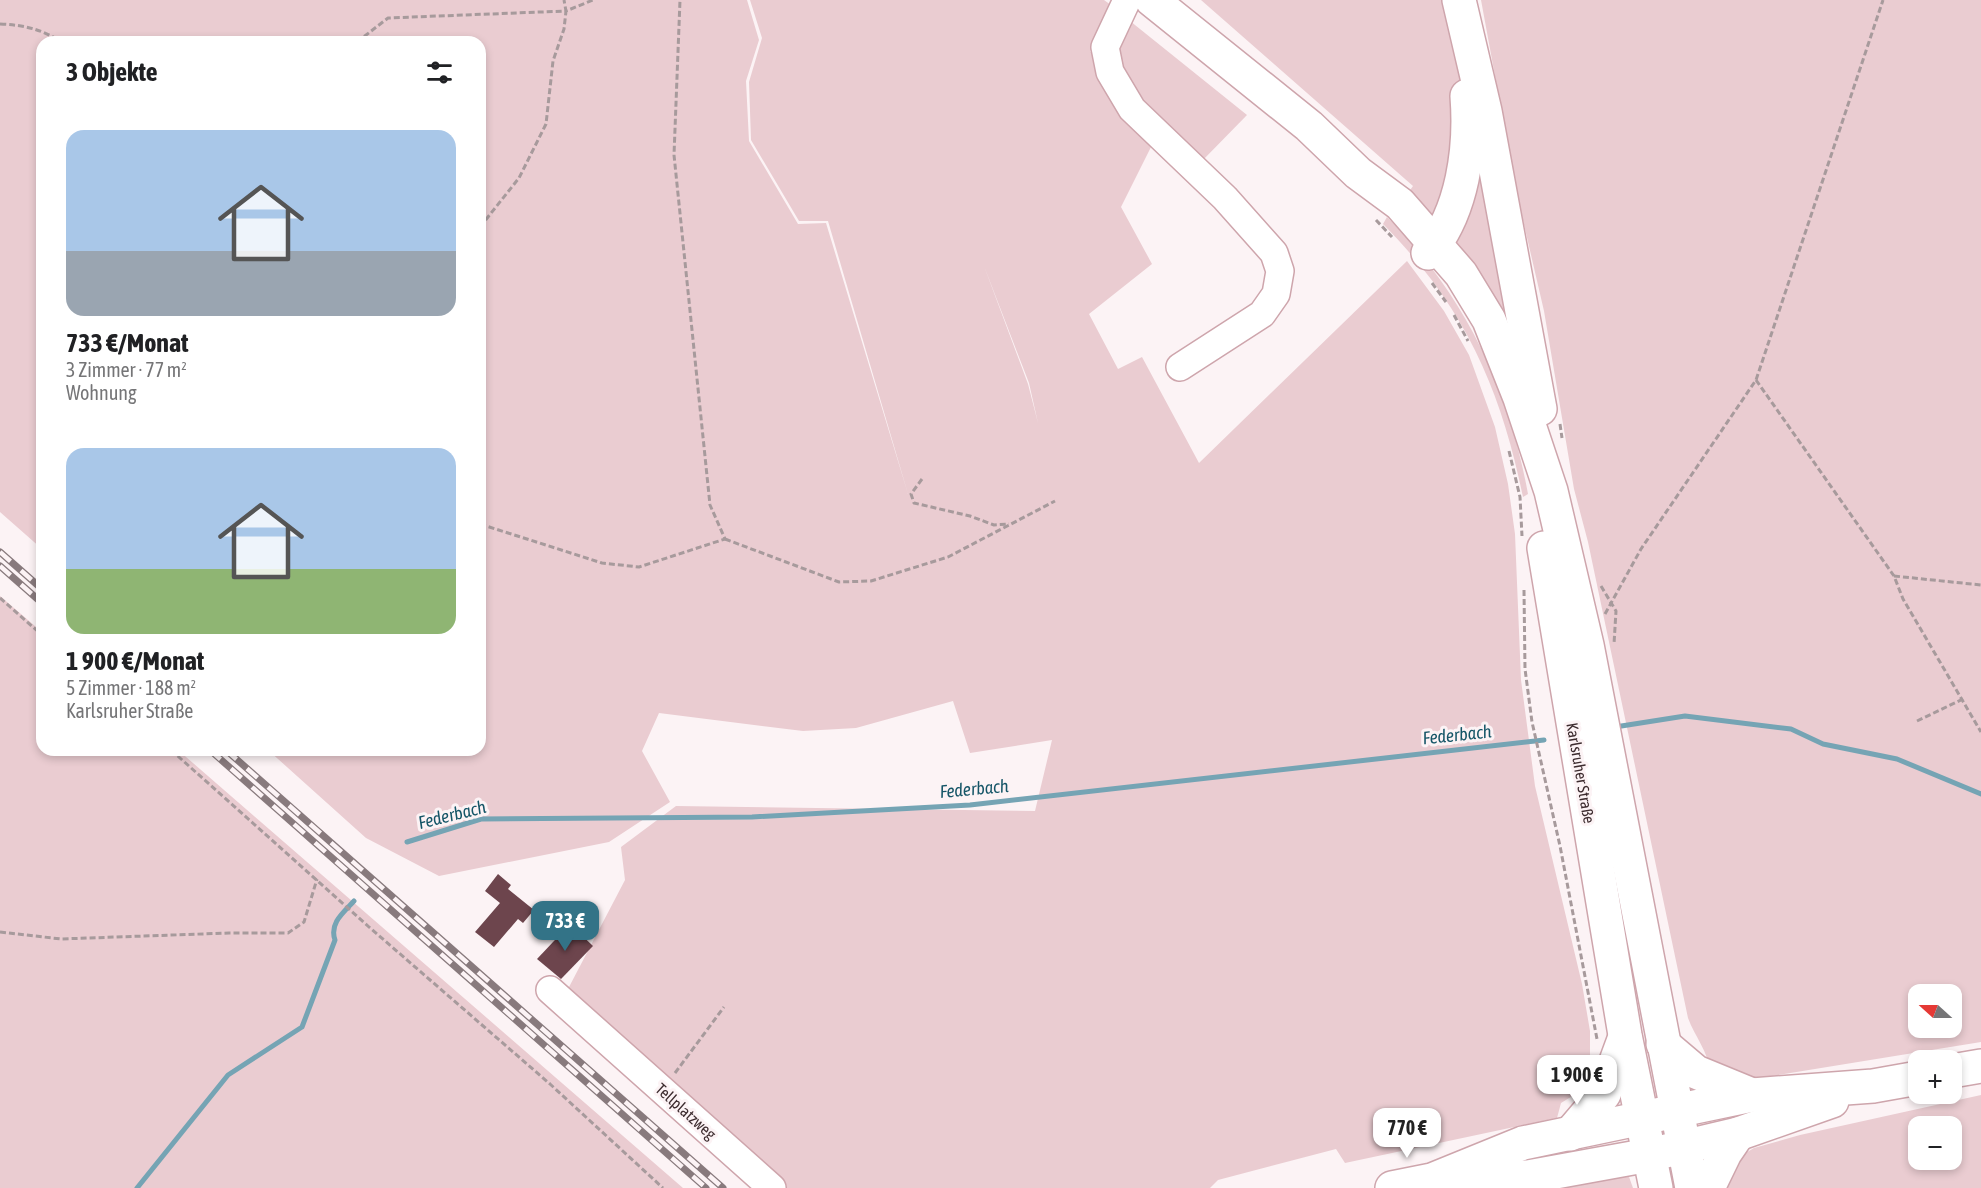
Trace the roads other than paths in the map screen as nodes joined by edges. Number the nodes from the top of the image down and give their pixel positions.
1 (1127, 0) edge
2 (1152, 0) edge
3 (1462, 16) edge
4 (1432, 259) junction
5 (1180, 368) dead end
6 (1551, 491) junction
7 (550, 990) dead end
8 (1611, 1041) junction
9 (1664, 1044) junction
10 (1981, 1066) edge
11 (1962, 1069) edge
12 (1908, 1079) edge
13 (1873, 1086) junction
14 (1752, 1095) junction
15 (1677, 1112) junction
16 (1642, 1120) junction
17 (1570, 1134) junction
18 (1738, 1134) junction
19 (1685, 1147) junction
20 (1649, 1155) junction
21 (1432, 1179) junction
22 (772, 1188) edge
23 (1392, 1188) edge
24 (1656, 1188) edge
25 (1692, 1188) edge
26 (1708, 1188) edge

1 - 5 lane
2 - 4 main road
3 - 4 main road
3 - 6 main road
4 - 6 main road
4 - 8 main road, Karlsruher Straße
6 - 9 main road
7 - 22 lane, Tellplatzweg
8 - 16 main road, Karlsruher Straße
8 - 17 main road
9 - 14 main road
9 - 15 main road
10 - 11 main road
12 - 13 main road
13 - 14 main road
13 - 18 main road
14 - 15 main road
15 - 16 main road
15 - 19 main road
16 - 17 main road
16 - 20 main road, Karlsruher Straße
17 - 21 main road
18 - 19 main road
18 - 26 main road
19 - 20 main road
19 - 25 main road
20 - 21 main road
20 - 24 main road, Karlsruher Straße
21 - 23 main road

